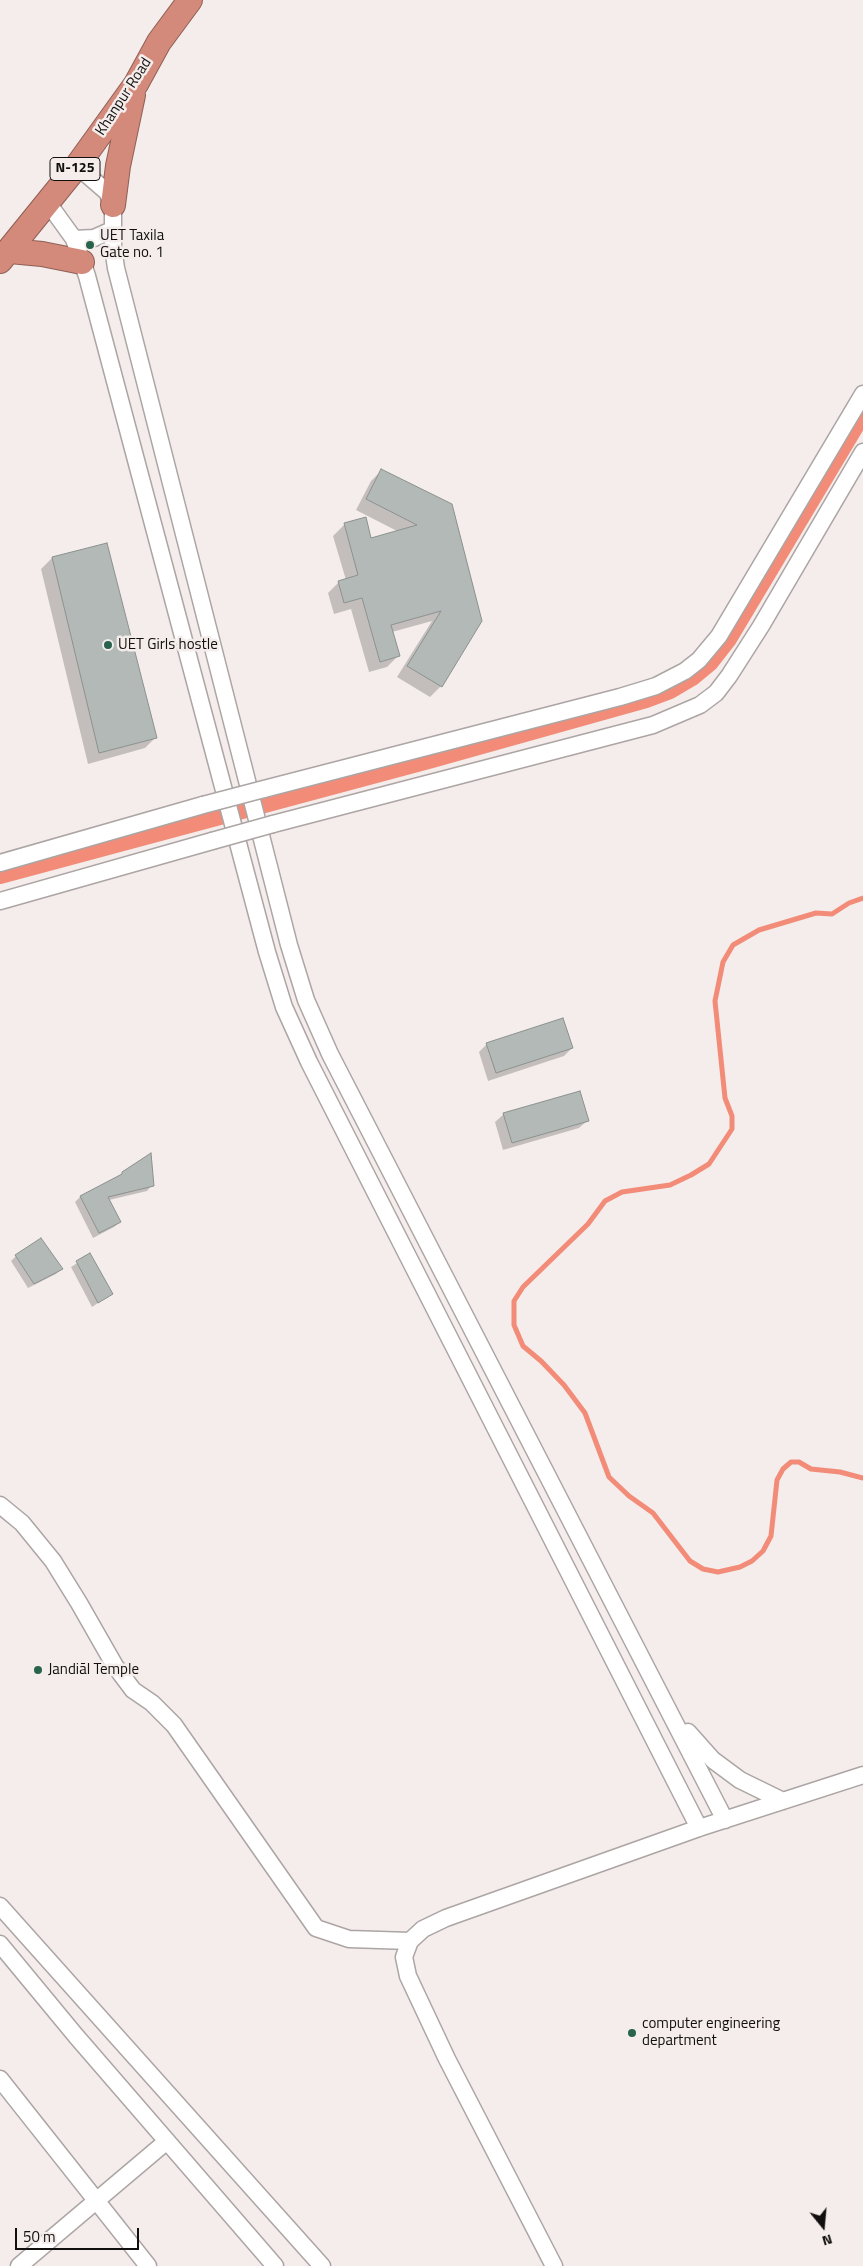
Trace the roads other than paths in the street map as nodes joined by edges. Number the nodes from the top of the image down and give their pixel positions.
1 (190, 0) edge
2 (136, 84) junction
3 (77, 166) junction
4 (48, 203) junction
5 (114, 205) junction
6 (112, 230) junction
7 (74, 239) junction
8 (5, 256) edge
9 (82, 262) junction
10 (863, 394) edge
11 (863, 452) edge
12 (0, 863) edge
13 (0, 901) edge
14 (0, 1505) edge
15 (674, 1718) junction
16 (862, 1779) edge
17 (783, 1801) junction
18 (725, 1820) junction
19 (700, 1828) junction
20 (0, 1906) edge
21 (410, 1942) junction
22 (0, 1944) edge
23 (0, 2079) edge
24 (167, 2141) junction
25 (97, 2200) junction
26 (19, 2266) edge
27 (148, 2266) edge
28 (275, 2266) edge
29 (322, 2266) edge
30 (554, 2266) edge

1 - 2 highway, Khanpur Road / N-125
2 - 3 highway, Khanpur Road / N-125
2 - 5 highway
3 - 4 highway, Khanpur Road / N-125
3 - 5 street
4 - 7 street
4 - 8 highway, Khanpur Road / N-125
5 - 6 street
6 - 7 street
6 - 15 street
7 - 9 street
8 - 9 highway
9 - 19 street
10 - 12 street, bridge
11 - 13 street, bridge
14 - 21 street
15 - 17 street
15 - 18 street
16 - 17 street
17 - 18 street
18 - 19 street
19 - 21 street
20 - 29 street
21 - 30 street
22 - 24 street
23 - 25 street
24 - 25 street
24 - 28 street
25 - 26 street
25 - 27 street

